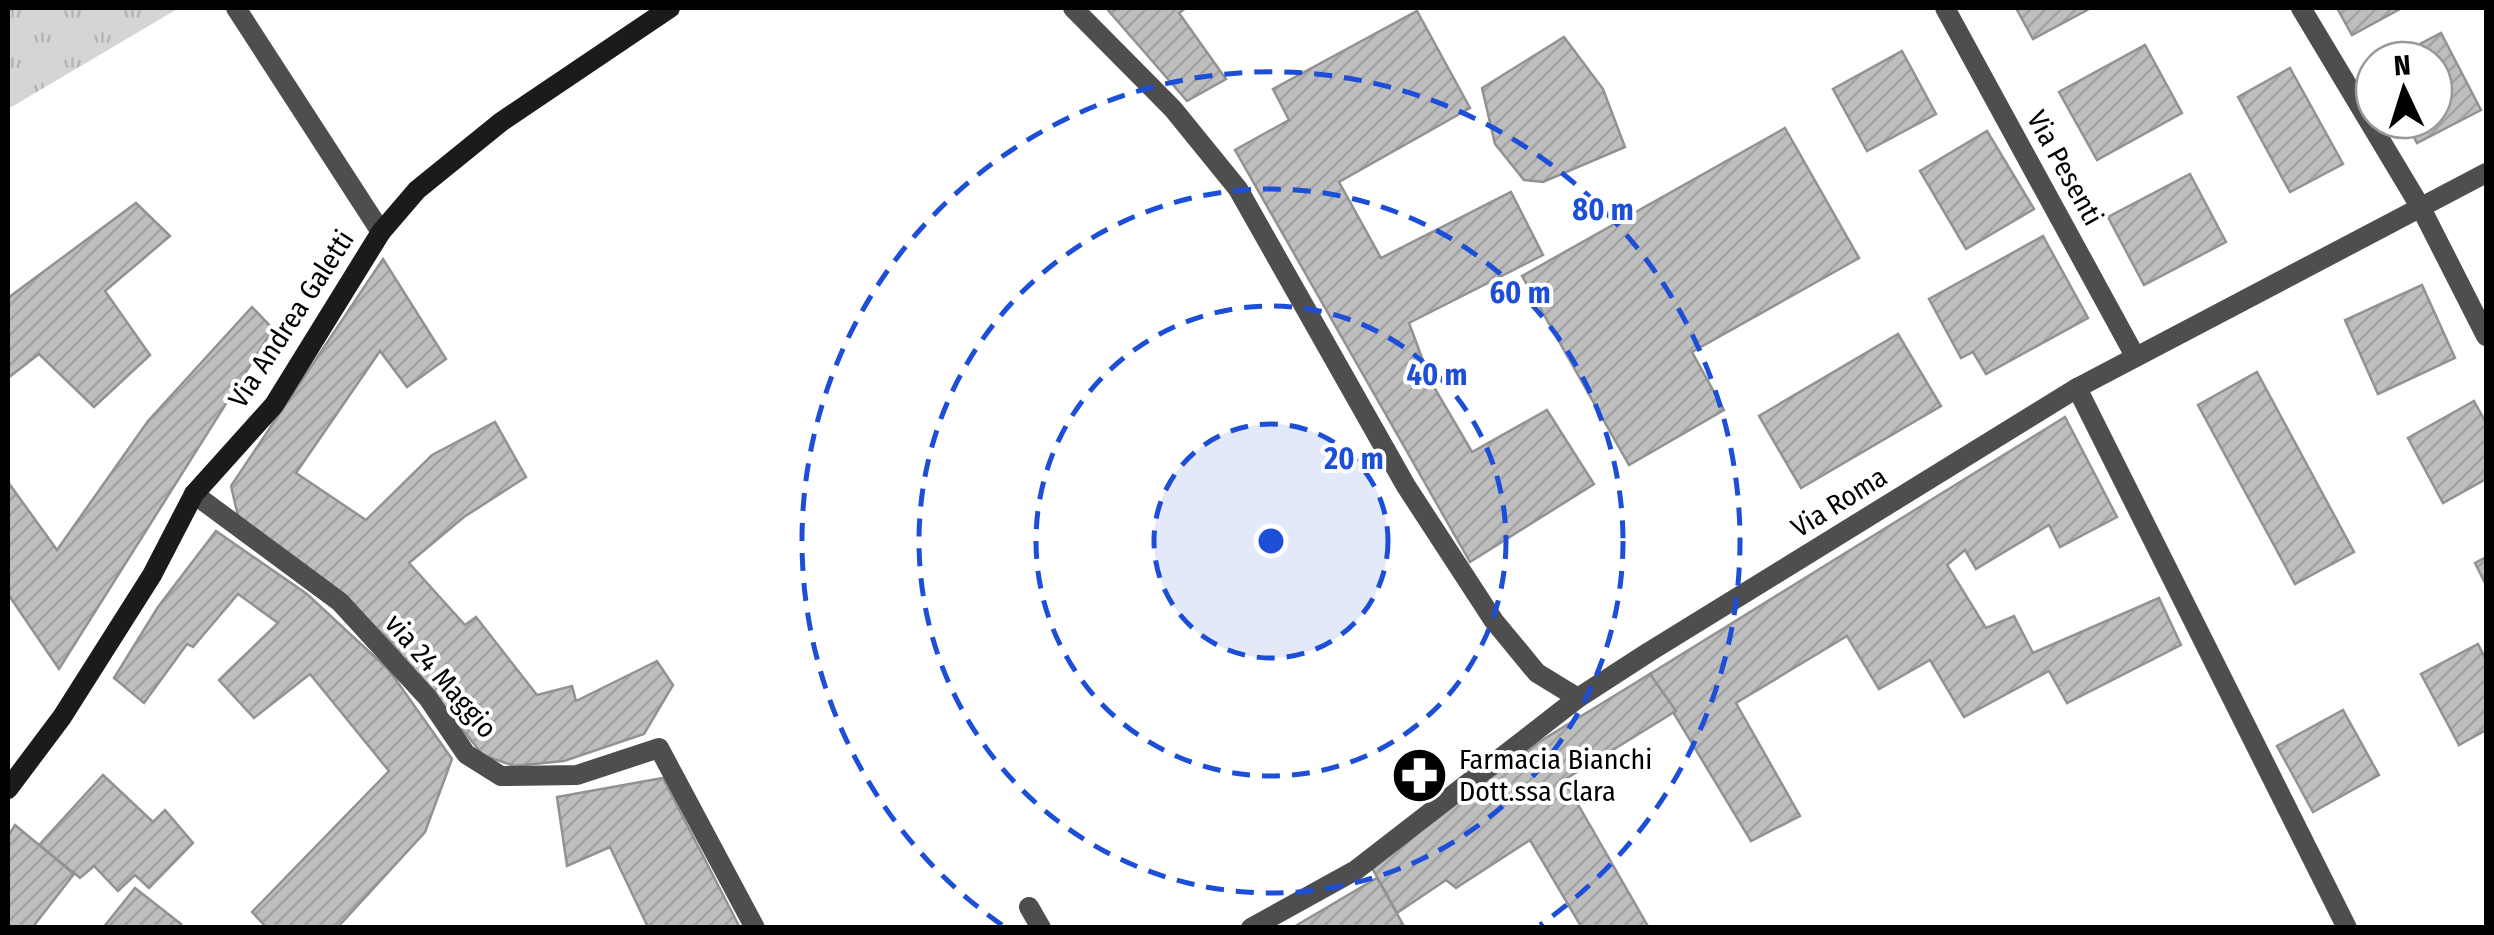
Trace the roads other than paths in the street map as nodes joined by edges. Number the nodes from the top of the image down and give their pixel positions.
1 (236, 8) edge
2 (670, 8) edge
3 (1073, 8) edge
4 (1944, 8) edge
5 (2301, 8) edge
6 (2486, 173) edge
7 (2421, 208) junction
8 (381, 232) junction
9 (2486, 336) edge
10 (2135, 356) junction
11 (2077, 388) junction
12 (194, 494) junction
13 (1578, 698) junction
14 (8, 790) edge
15 (1028, 907) dead end
16 (755, 928) edge
17 (1041, 928) edge
18 (1251, 928) edge
19 (2347, 928) edge

1 - 8 street
2 - 8 street, Via Andrea Galetti
3 - 13 street
4 - 10 street, Via Pesenti
5 - 7 street
6 - 7 street, Via Roma
7 - 9 street
7 - 10 street, Via Roma
8 - 12 street, Via Andrea Galetti
10 - 11 street, Via Roma
11 - 13 street, Via Roma
11 - 19 street
12 - 14 street, Via Andrea Galetti
12 - 16 street, via 24 Maggio
13 - 18 street, Via Roma
15 - 17 street

